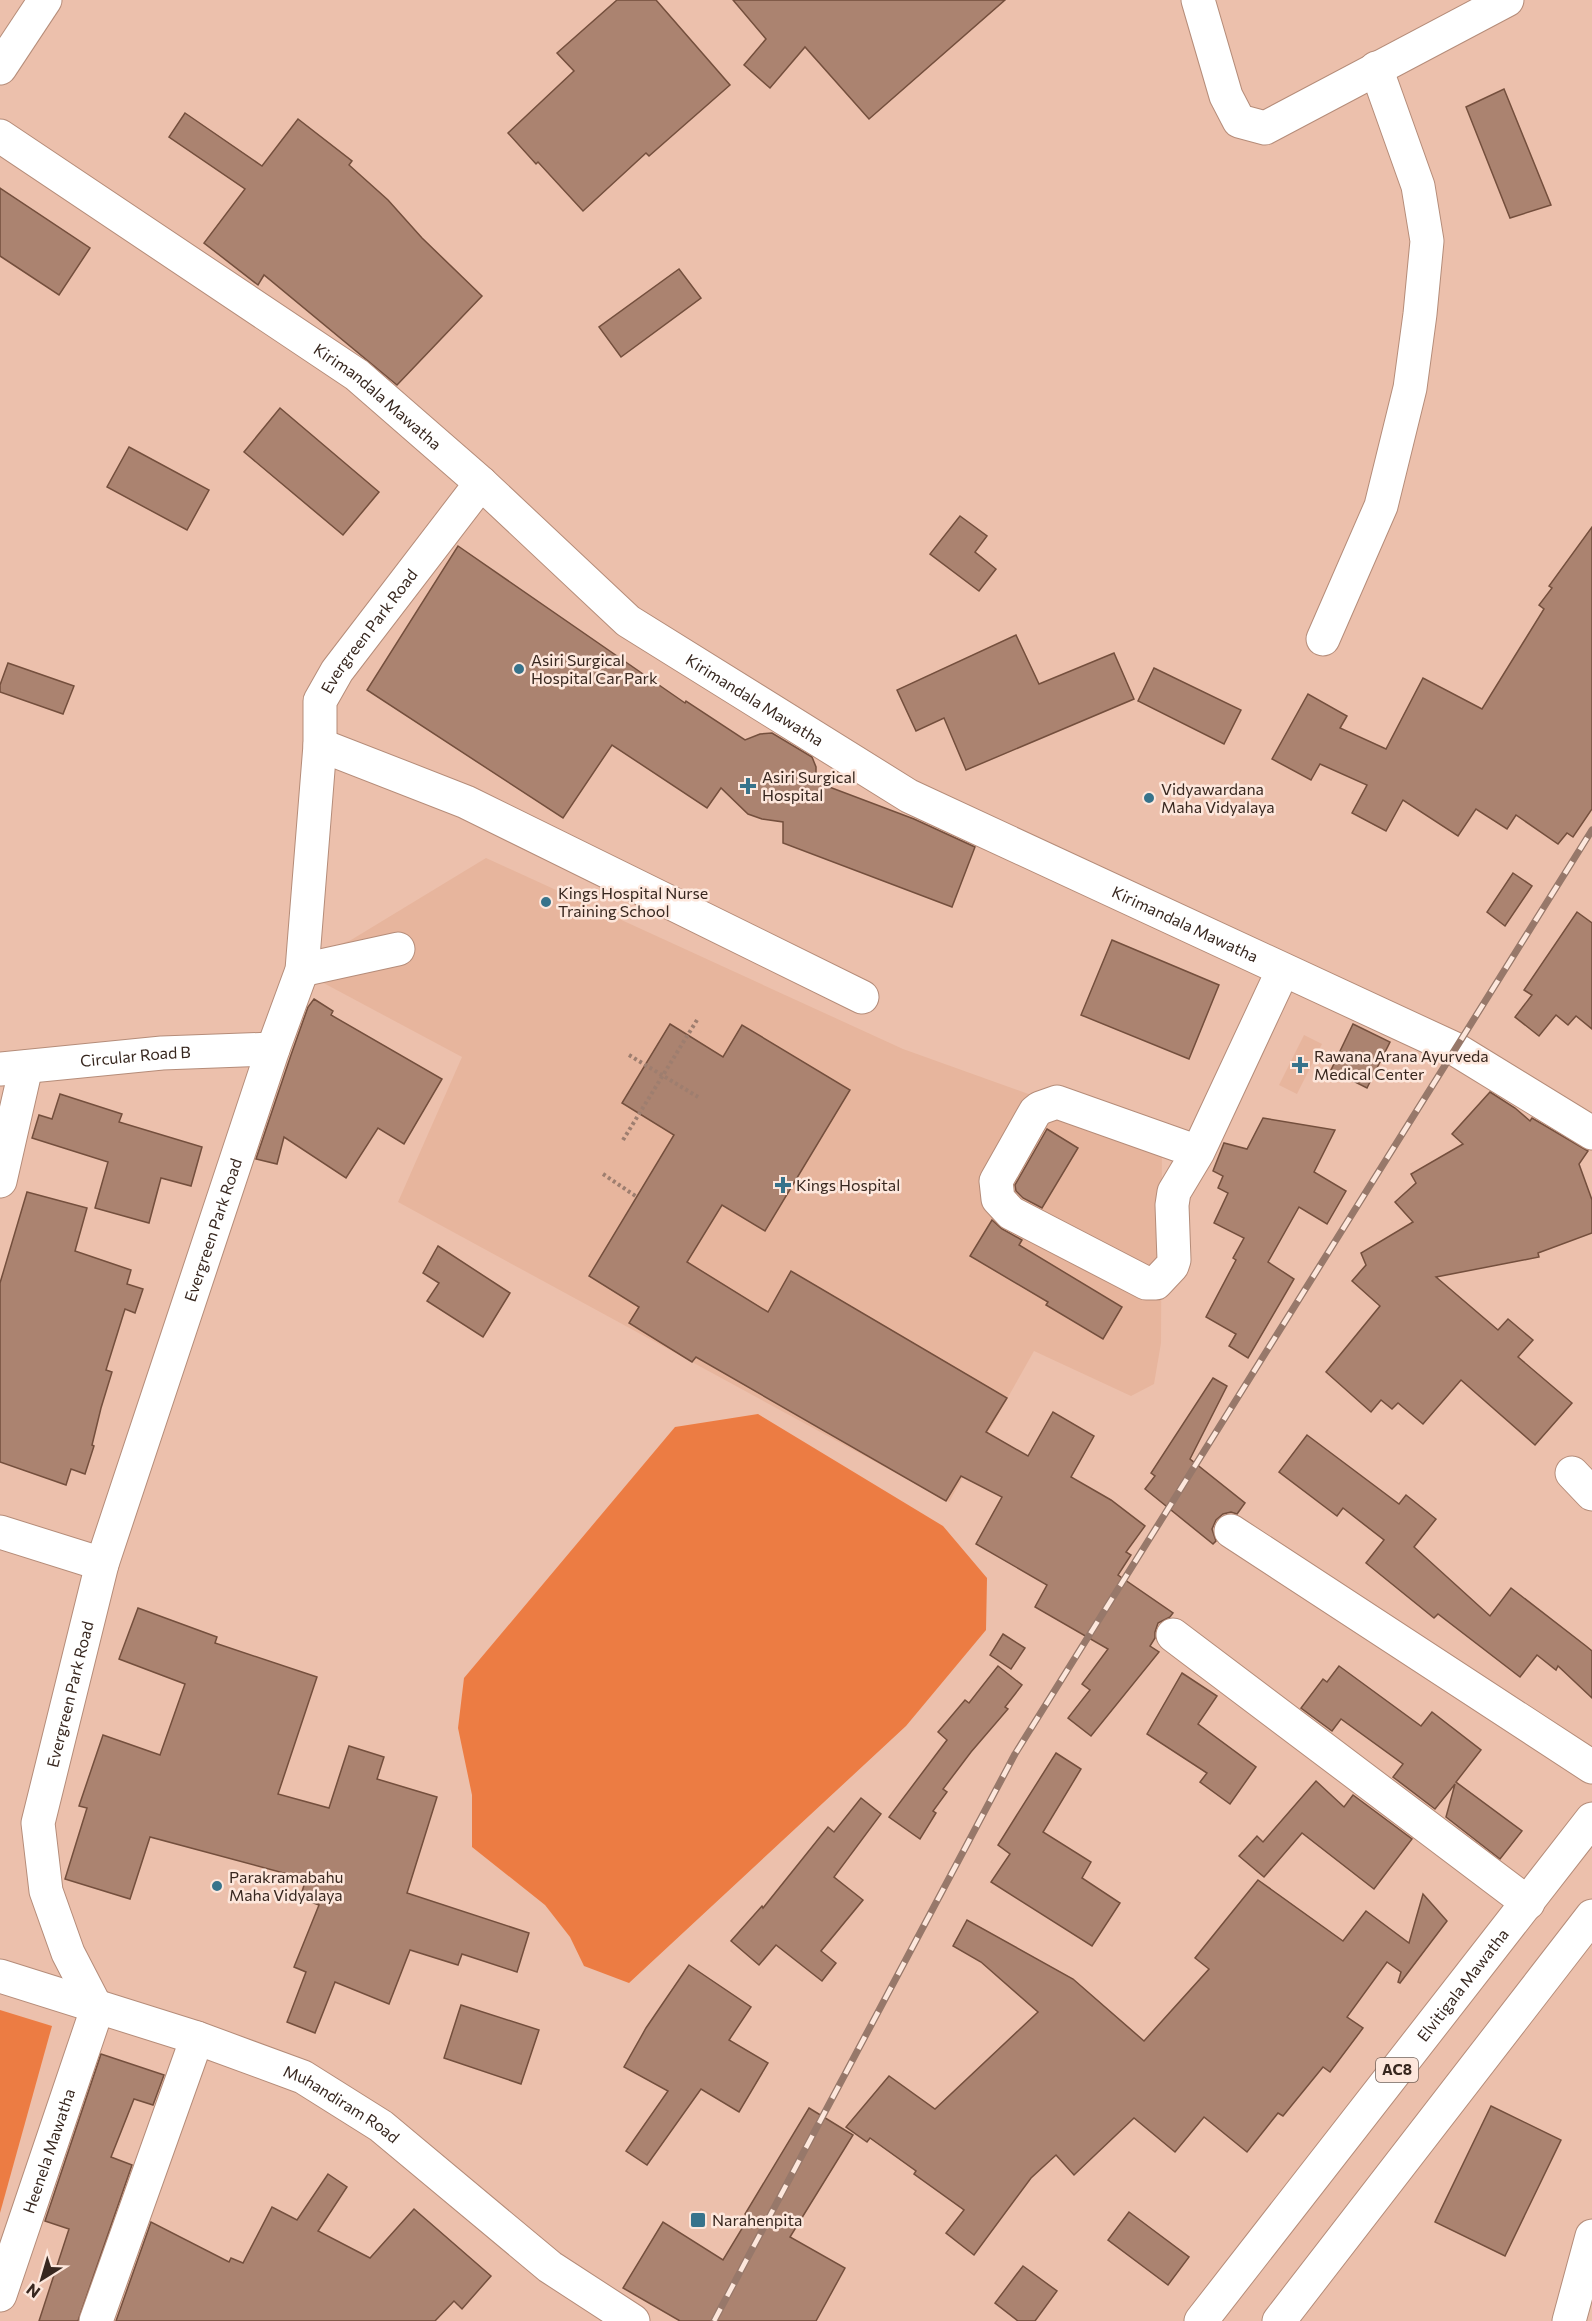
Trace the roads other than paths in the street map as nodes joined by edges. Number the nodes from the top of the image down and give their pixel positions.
1 (45, 0) edge
2 (1198, 0) edge
3 (1507, 0) edge
4 (0, 68) edge
5 (1376, 68) junction
6 (0, 136) edge
7 (481, 483) junction
8 (1323, 639) dead end
9 (320, 745) junction
10 (398, 949) dead end
11 (302, 970) junction
12 (1283, 970) junction
13 (862, 997) dead end
14 (273, 1049) junction
15 (13, 1068) edge
16 (1592, 1133) edge
17 (1198, 1152) junction
18 (0, 1180) edge
19 (0, 1532) edge
20 (1230, 1532) dead end
21 (102, 1564) junction
22 (1173, 1635) dead end
23 (1592, 1767) edge
24 (1592, 1819) edge
25 (1528, 1903) junction
26 (1592, 1916) edge
27 (0, 1977) edge
28 (97, 2008) junction
29 (197, 2038) junction
30 (1592, 2236) edge
31 (0, 2295) edge
32 (96, 2321) edge
33 (633, 2321) edge
34 (1201, 2321) edge
35 (1279, 2321) edge
36 (1569, 2321) edge

1 - 4 main road
2 - 5 main road
3 - 5 main road
5 - 8 main road
6 - 7 main road, Kirimandala Mawatha
7 - 9 main road, Evergreen Park Road
7 - 12 main road, Kirimandala Mawatha
9 - 11 main road, Evergreen Park Road
9 - 13 main road
10 - 11 main road
11 - 14 main road, Evergreen Park Road
12 - 16 main road, Kirimandala Mawatha
12 - 17 main road
14 - 15 main road, Circular Road B
14 - 21 main road, Evergreen Park Road
15 - 18 main road
17 - 17 main road
19 - 21 main road
20 - 23 main road
21 - 28 main road, Evergreen Park Road
22 - 25 main road
24 - 25 main road, Elvitigala Mawatha / AC8
25 - 34 main road, Elvitigala Mawatha / AC8
26 - 35 main road
27 - 28 main road, Muhandiram Road
28 - 29 main road, Muhandiram Road
28 - 31 main road, Heenela Mawatha
29 - 32 main road
29 - 33 main road, Muhandiram Road
30 - 36 main road

